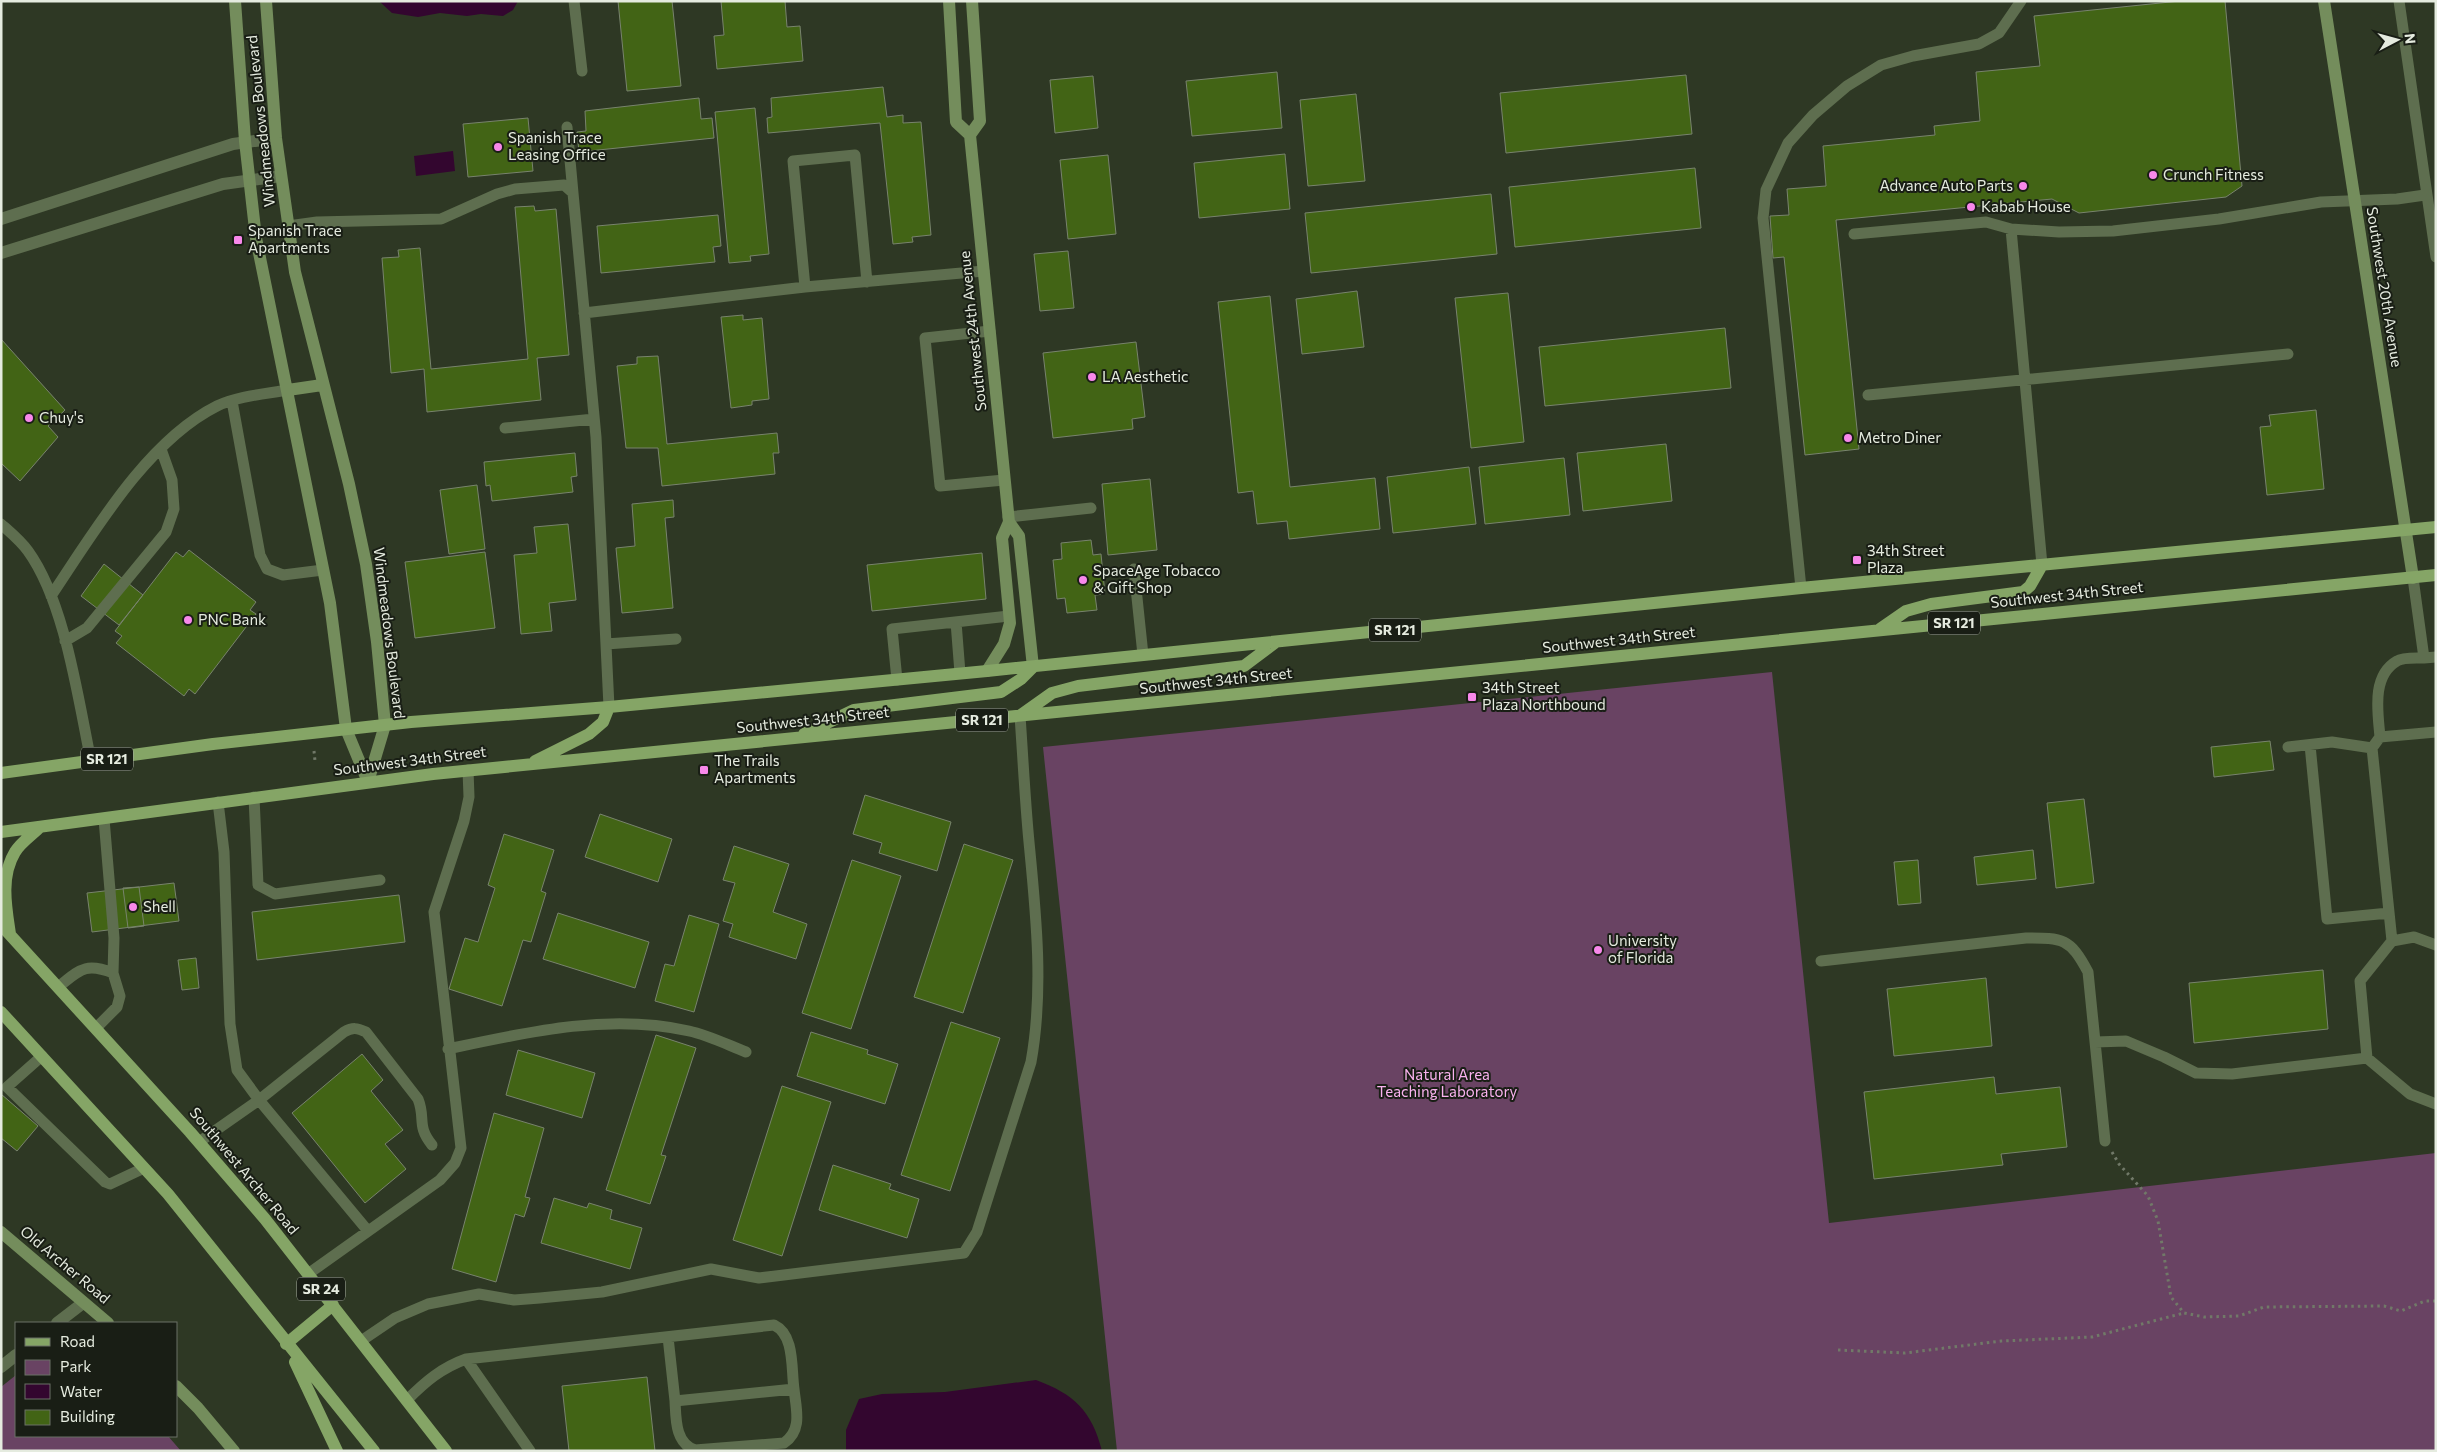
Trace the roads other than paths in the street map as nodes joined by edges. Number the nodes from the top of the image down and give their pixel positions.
1 (235, 1) edge
2 (266, 1) edge
3 (574, 1) edge
4 (949, 1) edge
5 (972, 1) edge
6 (2021, 1) edge
7 (2324, 1) edge
8 (2399, 1) edge
9 (582, 71) dead end
10 (567, 127) dead end
11 (970, 135) junction
12 (276, 138) junction
13 (245, 141) junction
14 (282, 176) junction
15 (250, 180) junction
16 (573, 194) junction
17 (2425, 195) junction
18 (2354, 200) junction
19 (1, 219) edge
20 (288, 226) junction
21 (2011, 229) junction
22 (1854, 234) dead end
23 (1, 253) edge
24 (2436, 257) edge
25 (984, 271) junction
26 (866, 282) junction
27 (805, 288) junction
28 (584, 313) junction
29 (990, 331) junction
30 (2288, 354) dead end
31 (2026, 380) junction
32 (322, 385) junction
33 (288, 390) junction
34 (1868, 395) dead end
35 (232, 401) junction
36 (594, 419) junction
37 (505, 428) dead end
38 (161, 449) junction
39 (1004, 480) junction
40 (1091, 508) dead end
41 (1008, 520) junction
42 (1, 524) edge
43 (2436, 527) edge
44 (2405, 530) junction
45 (2042, 565) junction
46 (323, 570) junction
47 (1134, 570) dead end
48 (2436, 575) edge
49 (2413, 578) junction
50 (1801, 588) junction
51 (51, 596) junction
52 (1009, 616) junction
53 (956, 622) junction
54 (1878, 630) junction
55 (676, 639) dead end
56 (65, 641) junction
57 (1276, 642) junction
58 (606, 644) junction
59 (1143, 655) junction
60 (2430, 657) edge
61 (1033, 666) junction
62 (987, 671) junction
63 (960, 674) junction
64 (897, 680) junction
65 (609, 707) junction
66 (1020, 716) junction
67 (385, 725) junction
68 (346, 729) junction
69 (2436, 732) edge
70 (2380, 737) junction
71 (795, 738) junction
72 (2310, 745) junction
73 (2288, 747) dead end
74 (2372, 748) junction
75 (91, 761) junction
76 (529, 764) junction
77 (468, 770) junction
78 (1, 773) edge
79 (368, 782) junction
80 (254, 797) junction
81 (218, 802) junction
82 (104, 819) junction
83 (40, 827) junction
84 (1, 832) edge
85 (380, 880) dead end
86 (2389, 913) junction
87 (5, 929) edge
88 (2392, 941) junction
89 (2436, 945) edge
90 (1821, 961) dead end
91 (113, 973) junction
92 (58, 987) junction
93 (1, 1012) edge
94 (96, 1028) junction
95 (2095, 1042) junction
96 (448, 1049) junction
97 (746, 1052) dead end
98 (42, 1056) junction
99 (2367, 1058) junction
100 (259, 1100) junction
101 (2436, 1104) edge
102 (2105, 1141) road end
103 (199, 1142) junction
104 (432, 1145) dead end
105 (144, 1168) junction
106 (368, 1231) junction
107 (1, 1232) edge
108 (308, 1274) junction
109 (83, 1303) junction
110 (333, 1305) junction
111 (58, 1322) edge
112 (107, 1322) edge
113 (668, 1337) junction
114 (361, 1341) junction
115 (286, 1344) junction
116 (15, 1356) edge
117 (466, 1359) junction
118 (1, 1367) edge
119 (178, 1388) edge
120 (794, 1390) junction
121 (407, 1400) junction
122 (674, 1401) junction
123 (234, 1451) edge
124 (338, 1451) edge
125 (374, 1451) edge
126 (446, 1451) edge
127 (530, 1451) edge

1 - 13 street, Windmeadows Boulevard
2 - 12 street, Windmeadows Boulevard
3 - 9 lane
4 - 11 street
5 - 11 street, Southwest 24th Avenue
6 - 50 lane
7 - 18 street, Southwest 20th Avenue
8 - 17 lane
10 - 16 lane
11 - 25 street, Southwest 24th Avenue
12 - 13 street
12 - 14 street, Windmeadows Boulevard
13 - 15 street, Windmeadows Boulevard
13 - 19 street
14 - 15 street
14 - 20 street, Windmeadows Boulevard
15 - 23 street
15 - 33 street, Windmeadows Boulevard
16 - 20 lane
16 - 28 lane
17 - 18 lane
17 - 24 lane
18 - 21 lane
18 - 44 street, Southwest 20th Avenue
20 - 32 street, Windmeadows Boulevard
21 - 22 lane
21 - 31 lane
25 - 26 lane
25 - 29 street, Southwest 24th Avenue
26 - 27 lane
26 - 27 lane
27 - 28 lane
28 - 36 lane
29 - 39 street, Southwest 24th Avenue
29 - 39 lane
30 - 31 lane
31 - 34 lane
31 - 45 lane
32 - 33 street
32 - 67 street, Windmeadows Boulevard
33 - 35 lane
33 - 46 street, Windmeadows Boulevard
35 - 38 lane
35 - 46 lane
36 - 37 lane
36 - 58 lane
38 - 51 lane
38 - 56 lane
39 - 41 street, Southwest 24th Avenue
40 - 41 lane
41 - 52 street, Southwest 24th Avenue
41 - 61 street, Southwest 24th Avenue
42 - 51 lane
43 - 44 main road, Southwest 34th Street / SR 121
44 - 45 main road, Southwest 34th Street / SR 121
44 - 49 street, Southwest 20th Avenue
45 - 50 main road, Southwest 34th Street / SR 121
45 - 54 main road
46 - 68 street, Windmeadows Boulevard
47 - 59 lane
48 - 49 main road, Southwest 34th Street / SR 121
49 - 54 main road, Southwest 34th Street / SR 121
49 - 60 lane
50 - 57 main road, Southwest 34th Street / SR 121
51 - 56 lane
52 - 53 lane
52 - 62 street, Southwest 24th Avenue
53 - 63 lane
53 - 64 lane
54 - 66 main road, Southwest 34th Street / SR 121
55 - 58 lane
56 - 75 lane
57 - 59 main road, Southwest 34th Street / SR 121
57 - 66 main road
58 - 65 lane
59 - 61 main road, Southwest 34th Street / SR 121
60 - 70 lane
61 - 62 main road, Southwest 34th Street / SR 121
61 - 71 main road
62 - 63 main road, Southwest 34th Street / SR 121
63 - 64 main road, Southwest 34th Street / SR 121
64 - 65 main road, Southwest 34th Street / SR 121
65 - 67 main road, Southwest 34th Street / SR 121
65 - 76 main road
66 - 71 main road, Southwest 34th Street / SR 121
66 - 114 lane
67 - 68 main road, Southwest 34th Street / SR 121
67 - 79 street, Windmeadows Boulevard
68 - 75 main road, Southwest 34th Street / SR 121
68 - 79 street, Windmeadows Boulevard
69 - 70 lane
70 - 74 lane
71 - 76 main road, Southwest 34th Street / SR 121
72 - 73 lane
72 - 74 lane
72 - 86 lane
74 - 86 lane
75 - 78 main road, Southwest 34th Street / SR 121
76 - 77 main road, Southwest 34th Street / SR 121
77 - 79 main road, Southwest 34th Street / SR 121
77 - 96 lane
79 - 80 main road, Southwest 34th Street / SR 121
80 - 81 main road, Southwest 34th Street / SR 121
80 - 85 lane
81 - 82 main road, Southwest 34th Street / SR 121
81 - 100 lane
82 - 83 main road, Southwest 34th Street / SR 121
82 - 91 lane
83 - 84 main road, Southwest 34th Street / SR 121
83 - 87 main road
86 - 88 lane
87 - 92 main road, Southwest Archer Road / SR 24
88 - 89 lane
88 - 99 lane
90 - 95 lane
91 - 92 lane
91 - 94 lane
92 - 94 main road, Southwest Archer Road / SR 24
93 - 98 main road
94 - 103 main road, Southwest Archer Road / SR 24
95 - 99 lane
95 - 102 lane
96 - 97 lane
96 - 106 lane
98 - 105 main road
98 - 105 lane
99 - 101 lane
100 - 103 lane
100 - 104 lane
100 - 106 lane
103 - 108 main road, Southwest Archer Road / SR 24
105 - 115 main road
106 - 108 lane
107 - 109 street, Old Archer Road
108 - 110 main road, Southwest Archer Road / SR 24
109 - 111 street
109 - 112 street, Old Archer Road
110 - 114 main road, Southwest Archer Road / SR 24
110 - 115 main road
113 - 117 lane
113 - 120 lane
113 - 122 lane
114 - 121 main road, Southwest Archer Road / SR 24
115 - 124 main road
115 - 125 main road
116 - 118 street
117 - 121 lane
117 - 127 lane
119 - 123 street
120 - 122 lane
120 - 122 lane
121 - 126 main road, Southwest Archer Road / SR 24

